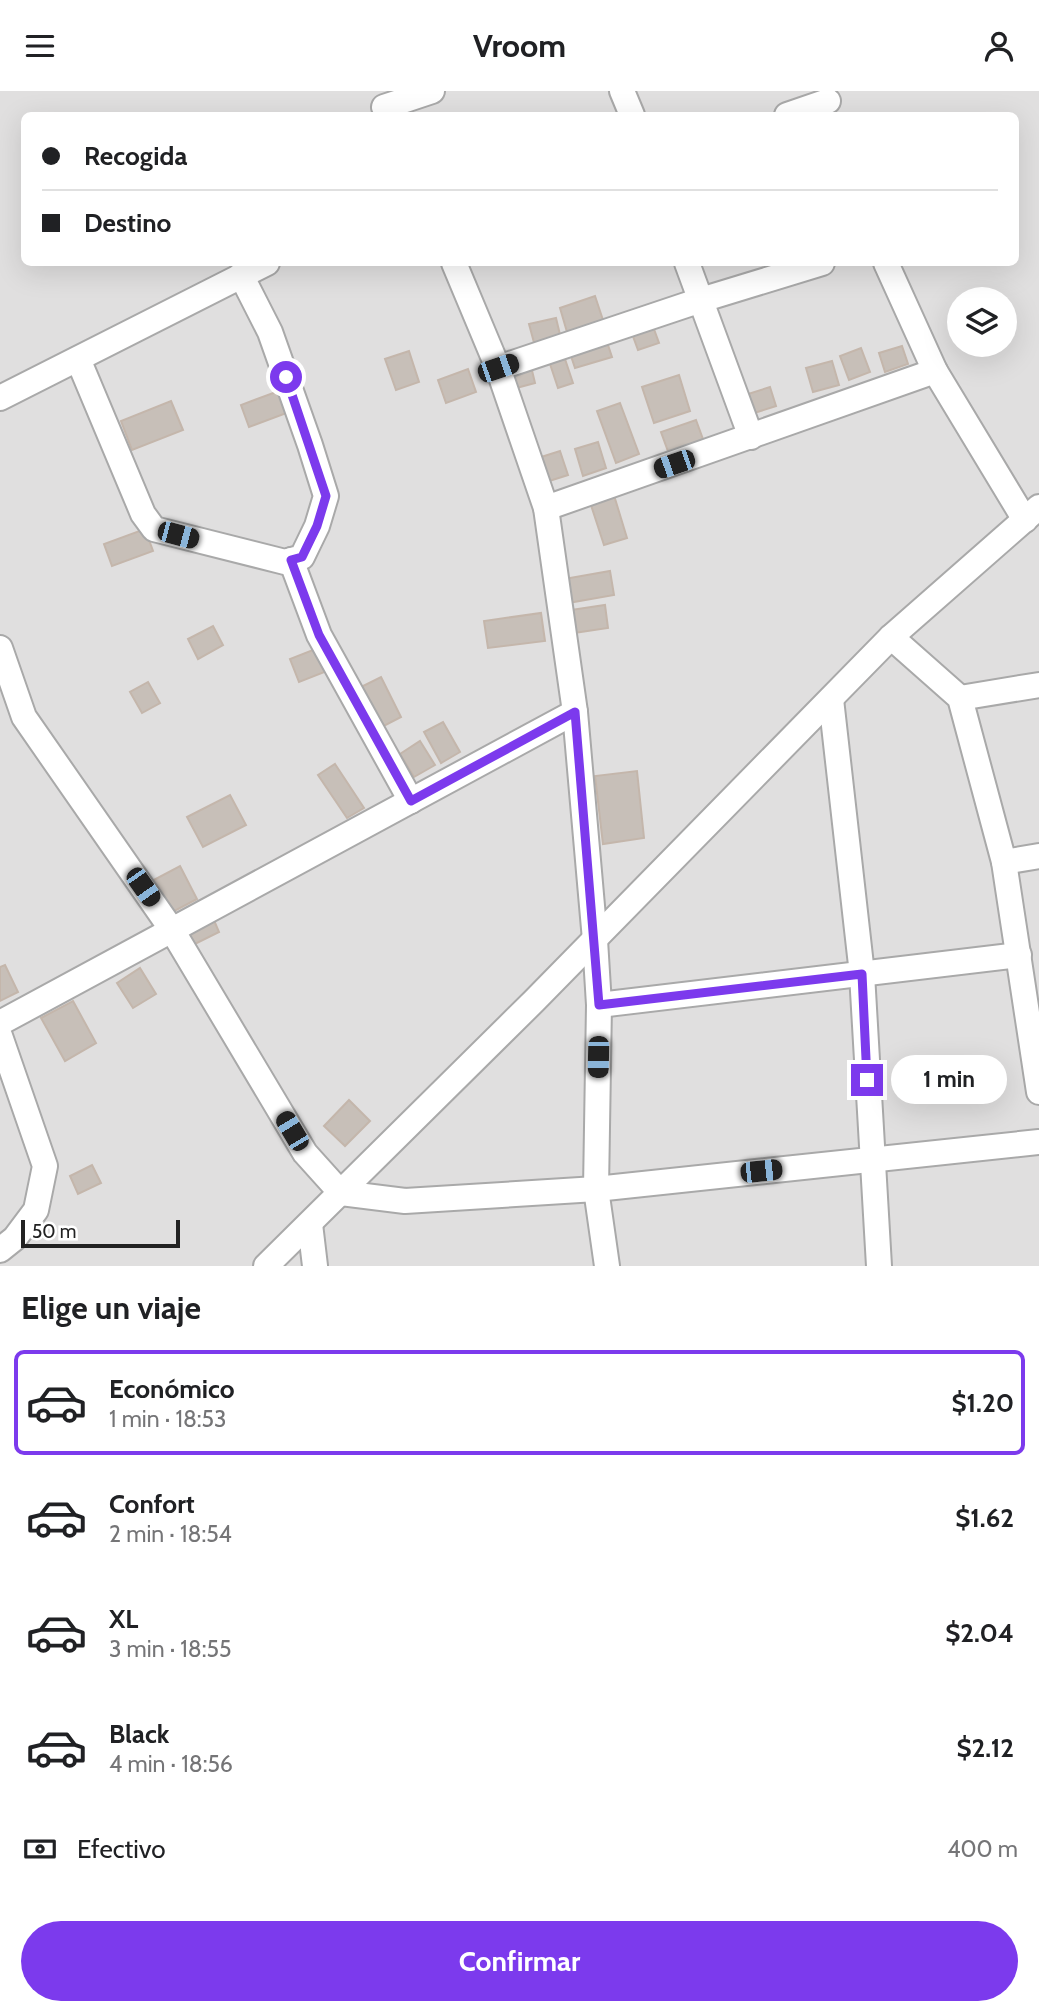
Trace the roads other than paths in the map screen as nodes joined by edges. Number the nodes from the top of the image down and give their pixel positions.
1 (432, 91) edge
2 (622, 91) edge
3 (829, 102) edge
4 (382, 105) edge
5 (631, 112) edge
6 (797, 112) edge
7 (260, 266) edge
8 (455, 266) edge
9 (688, 266) edge
10 (812, 266) edge
11 (888, 266) edge
12 (241, 275) junction
13 (701, 300) junction
14 (78, 359) junction
15 (498, 368) junction
16 (935, 371) junction
17 (0, 398) edge
18 (751, 437) junction
19 (546, 508) junction
20 (1032, 513) edge
21 (291, 560) junction
22 (891, 637) junction
23 (0, 648) edge
24 (1039, 685) edge
25 (960, 698) junction
26 (831, 699) junction
27 (575, 712) junction
28 (411, 801) junction
29 (1039, 856) edge
30 (1004, 862) junction
31 (172, 930) junction
32 (595, 940) junction
33 (1019, 955) junction
34 (862, 974) junction
35 (599, 1005) junction
36 (0, 1023) edge
37 (1035, 1026) edge
38 (0, 1037) edge
39 (1039, 1092) edge
40 (1039, 1142) edge
41 (872, 1160) junction
42 (596, 1189) junction
43 (341, 1193) junction
44 (310, 1224) junction
45 (0, 1250) edge
46 (266, 1266) edge
47 (315, 1266) edge
48 (607, 1266) edge
49 (879, 1266) edge

1 - 4 street
2 - 5 street
3 - 6 street
7 - 12 street
8 - 15 street
9 - 13 street
10 - 13 street
11 - 16 street
12 - 14 street
12 - 21 street
13 - 15 street
13 - 18 street
14 - 17 street
14 - 21 street
15 - 19 street
16 - 18 street
16 - 20 street
18 - 19 street
19 - 27 street
20 - 22 street
21 - 28 street
22 - 25 street
22 - 26 street
23 - 31 street
24 - 25 street
25 - 30 street
26 - 32 street
26 - 34 street
27 - 28 street
27 - 32 street
28 - 31 street
29 - 30 street
30 - 33 street
31 - 36 street
31 - 43 street
32 - 35 street
32 - 43 street
33 - 34 street
33 - 37 street
34 - 35 street
34 - 41 street
35 - 42 street
37 - 39 street
38 - 45 street
40 - 41 street
41 - 42 street
41 - 49 street
42 - 43 street
42 - 48 street
43 - 44 street
44 - 46 street
44 - 47 street

